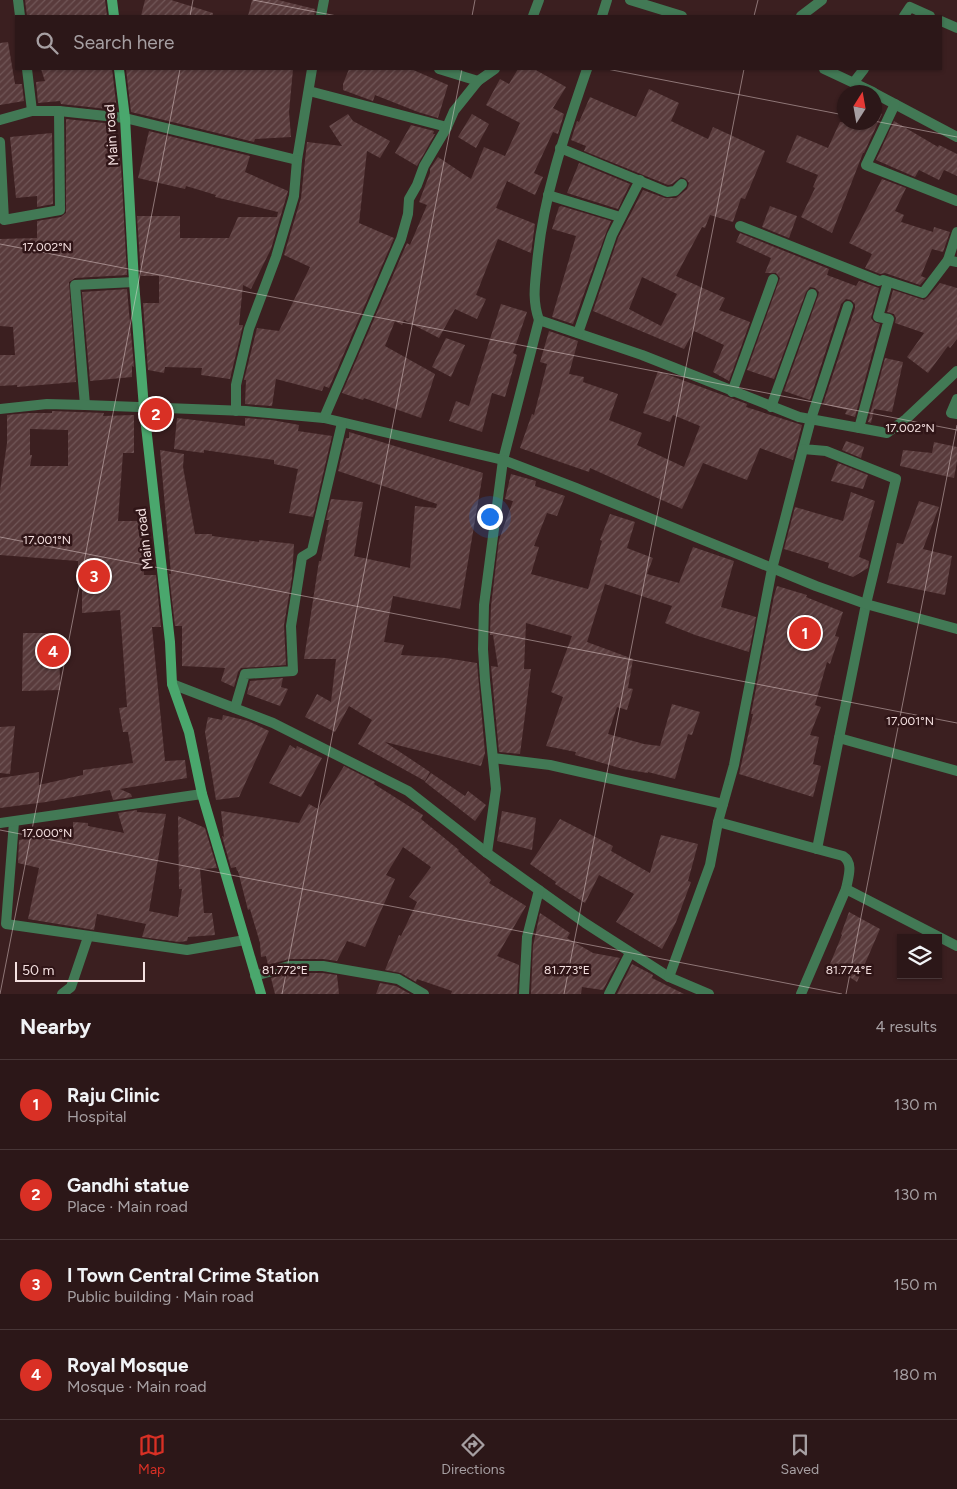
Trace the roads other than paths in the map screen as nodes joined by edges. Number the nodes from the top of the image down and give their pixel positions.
1 (18, 0) edge
2 (112, 0) edge
3 (324, 0) edge
4 (539, 0) edge
5 (607, 0) edge
6 (630, 0) edge
7 (822, 0) edge
8 (20, 15) edge
9 (114, 15) edge
10 (321, 15) edge
11 (533, 15) edge
12 (602, 15) edge
13 (679, 15) edge
14 (802, 15) edge
15 (905, 15) edge
16 (928, 15) edge
17 (942, 21) edge
18 (957, 28) edge
19 (27, 70) edge
20 (119, 70) edge
21 (312, 70) edge
22 (442, 70) edge
23 (494, 70) edge
24 (587, 70) edge
25 (826, 70) edge
26 (863, 70) edge
27 (478, 81) junction
28 (854, 82) junction
29 (859, 85) edge
30 (309, 91) junction
31 (882, 97) edge
32 (895, 104) junction
33 (32, 111) junction
34 (59, 111) junction
35 (125, 118) junction
36 (0, 120) edge
37 (447, 127) junction
38 (957, 137) edge
39 (0, 142) edge
40 (560, 148) junction
41 (297, 160) junction
42 (640, 180) junction
43 (682, 184) dead end
44 (548, 195) junction
45 (957, 201) edge
46 (620, 217) junction
47 (740, 226) dead end
48 (957, 232) edge
49 (952, 261) edge
50 (773, 279) dead end
51 (883, 281) junction
52 (134, 282) junction
53 (812, 294) dead end
54 (848, 306) dead end
55 (539, 320) junction
56 (578, 332) junction
57 (957, 371) edge
58 (732, 392) junction
59 (957, 399) edge
60 (84, 405) junction
61 (771, 407) junction
62 (144, 408) junction
63 (0, 409) edge
64 (236, 411) junction
65 (957, 414) edge
66 (324, 418) junction
67 (811, 419) junction
68 (342, 423) junction
69 (859, 428) junction
70 (803, 449) junction
71 (503, 460) junction
72 (772, 569) junction
73 (866, 604) junction
74 (957, 629) edge
75 (172, 684) junction
76 (235, 708) junction
77 (839, 738) junction
78 (493, 758) junction
79 (957, 772) edge
80 (202, 794) junction
81 (723, 804) junction
82 (14, 822) junction
83 (718, 822) junction
84 (0, 823) edge
85 (817, 849) junction
86 (487, 853) junction
87 (539, 890) junction
88 (846, 890) junction
89 (88, 937) junction
90 (245, 940) junction
91 (957, 946) edge
92 (630, 953) junction
93 (255, 976) junction
94 (669, 977) junction
95 (690, 990) edge
96 (62, 994) edge
97 (261, 994) edge
98 (424, 994) edge
99 (524, 994) edge
100 (609, 994) edge
101 (709, 994) edge
102 (800, 994) edge

1 - 8 street
2 - 9 street
3 - 10 street
4 - 11 street
5 - 12 street
6 - 13 street
7 - 14 street
15 - 16 street
17 - 18 street
19 - 33 street
20 - 35 street, Main road
21 - 30 street
22 - 27 street
23 - 27 street
24 - 40 street
25 - 28 street
26 - 28 street
27 - 37 street
28 - 29 street
30 - 37 street
30 - 41 street
31 - 32 street
32 - 38 street
32 - 45 street
33 - 34 street
33 - 36 street
34 - 35 street
34 - 39 street
35 - 41 street
35 - 52 street, Main road
37 - 66 street
40 - 42 street
40 - 44 street
41 - 64 street
42 - 43 street
42 - 46 street
44 - 46 street
44 - 55 street
46 - 56 street
47 - 51 street
48 - 49 street
49 - 51 street
50 - 58 street
51 - 69 street
52 - 60 street
52 - 62 street, Main road
53 - 61 street
54 - 67 street
55 - 56 street
55 - 71 street
56 - 58 street
57 - 69 street
58 - 61 street
59 - 65 street
60 - 62 street
60 - 63 street
61 - 67 street
62 - 64 street
62 - 75 street, Main road
64 - 66 street
66 - 68 street
67 - 69 street
67 - 70 street
68 - 71 street
68 - 76 street
70 - 72 street
70 - 73 street
71 - 72 street
71 - 78 street
72 - 73 street
72 - 81 street
73 - 74 street
73 - 77 street
75 - 76 street
75 - 80 street, Main road
76 - 86 street
77 - 79 street
77 - 85 street
78 - 81 street
78 - 86 street
80 - 82 street
80 - 90 street, Main road
81 - 83 street
82 - 84 street
82 - 89 street
83 - 85 street
83 - 94 street
85 - 88 street
86 - 87 street
87 - 92 street
87 - 99 street
88 - 91 street
88 - 102 street
89 - 90 street
89 - 96 street
90 - 93 street, Main road
92 - 94 street
92 - 100 street
93 - 97 street, Main road
93 - 98 street
94 - 95 street
95 - 101 street

